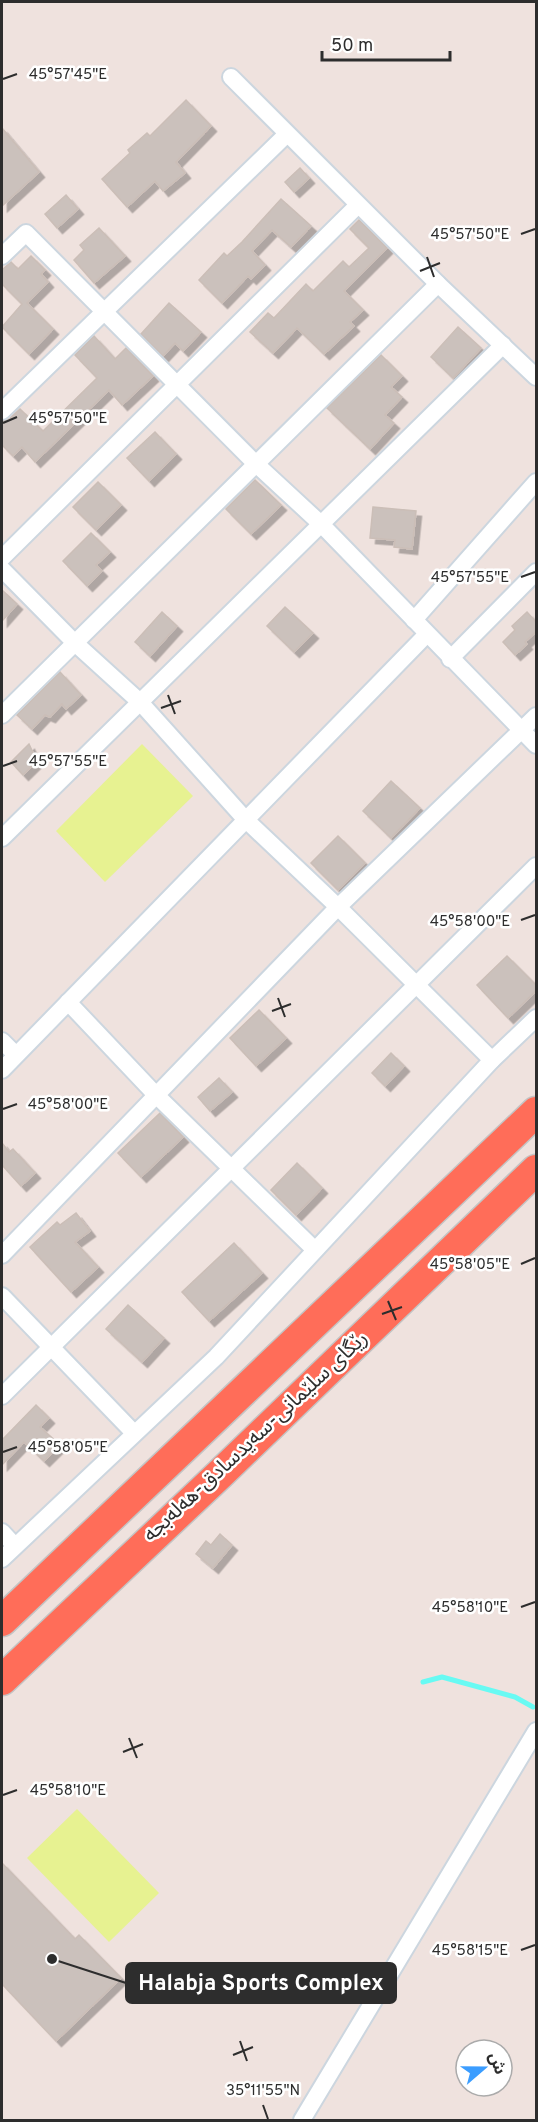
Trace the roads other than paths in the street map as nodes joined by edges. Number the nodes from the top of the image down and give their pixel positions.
1 (231, 76) dead end
2 (287, 134) junction
3 (358, 205) junction
4 (2, 256) edge
5 (438, 284) junction
6 (104, 311) junction
7 (503, 345) junction
8 (537, 377) edge
9 (177, 384) junction
10 (2, 411) edge
11 (256, 464) junction
12 (537, 482) edge
13 (321, 524) junction
14 (2, 558) edge
15 (2, 569) edge
16 (537, 572) edge
17 (414, 620) junction
18 (428, 634) junction
19 (75, 643) junction
20 (450, 659) junction
21 (140, 702) junction
22 (2, 716) edge
23 (537, 716) edge
24 (522, 730) junction
25 (537, 745) edge
26 (246, 819) junction
27 (2, 838) edge
28 (537, 866) edge
29 (338, 907) junction
30 (417, 984) junction
31 (68, 1002) junction
32 (537, 1018) edge
33 (2, 1041) edge
34 (16, 1055) junction
35 (492, 1060) junction
36 (2, 1070) edge
37 (156, 1095) junction
38 (537, 1112) edge
39 (498, 1149) junction
40 (231, 1168) junction
41 (531, 1176) edge
42 (315, 1250) junction
43 (2, 1255) edge
44 (2, 1296) edge
45 (51, 1347) junction
46 (2, 1396) edge
47 (134, 1433) junction
48 (2, 1532) edge
49 (15, 1546) junction
50 (2, 1559) edge
51 (2, 1621) edge
52 (2, 1680) edge
53 (537, 1731) edge
54 (302, 2121) edge

1 - 2 street
2 - 3 street
2 - 6 street
3 - 5 street
3 - 9 street
4 - 6 street
5 - 7 street
5 - 11 street
6 - 9 street
6 - 10 street
7 - 8 street
7 - 13 street
9 - 11 street
9 - 14 street
11 - 13 street
11 - 19 street
12 - 17 street
13 - 17 street
13 - 21 street
15 - 19 street
16 - 20 street
17 - 18 street
18 - 20 street
18 - 26 street
19 - 21 street
19 - 22 street
20 - 24 street
21 - 26 street
21 - 27 street
23 - 24 street
24 - 25 street
24 - 29 street
26 - 29 street
26 - 31 street
28 - 30 street
29 - 30 street
29 - 37 street
30 - 35 street
30 - 40 street
31 - 34 street
31 - 37 street
32 - 35 street
33 - 34 street
34 - 36 street
35 - 42 street
37 - 40 street
37 - 43 street
38 - 39 highway, رێگای سلێمانی-سەیدسادق-هەلەبجە
39 - 41 highway
39 - 51 highway, رێگای سلێمانی-سەیدسادق-هەلەبجە
40 - 42 street
40 - 45 street
41 - 52 highway, رێگای سلێمانی-سەیدسادق-هەلەبجە
42 - 47 street
44 - 45 street
45 - 46 street
45 - 47 street
47 - 49 street
48 - 49 street
49 - 50 street
53 - 54 street

